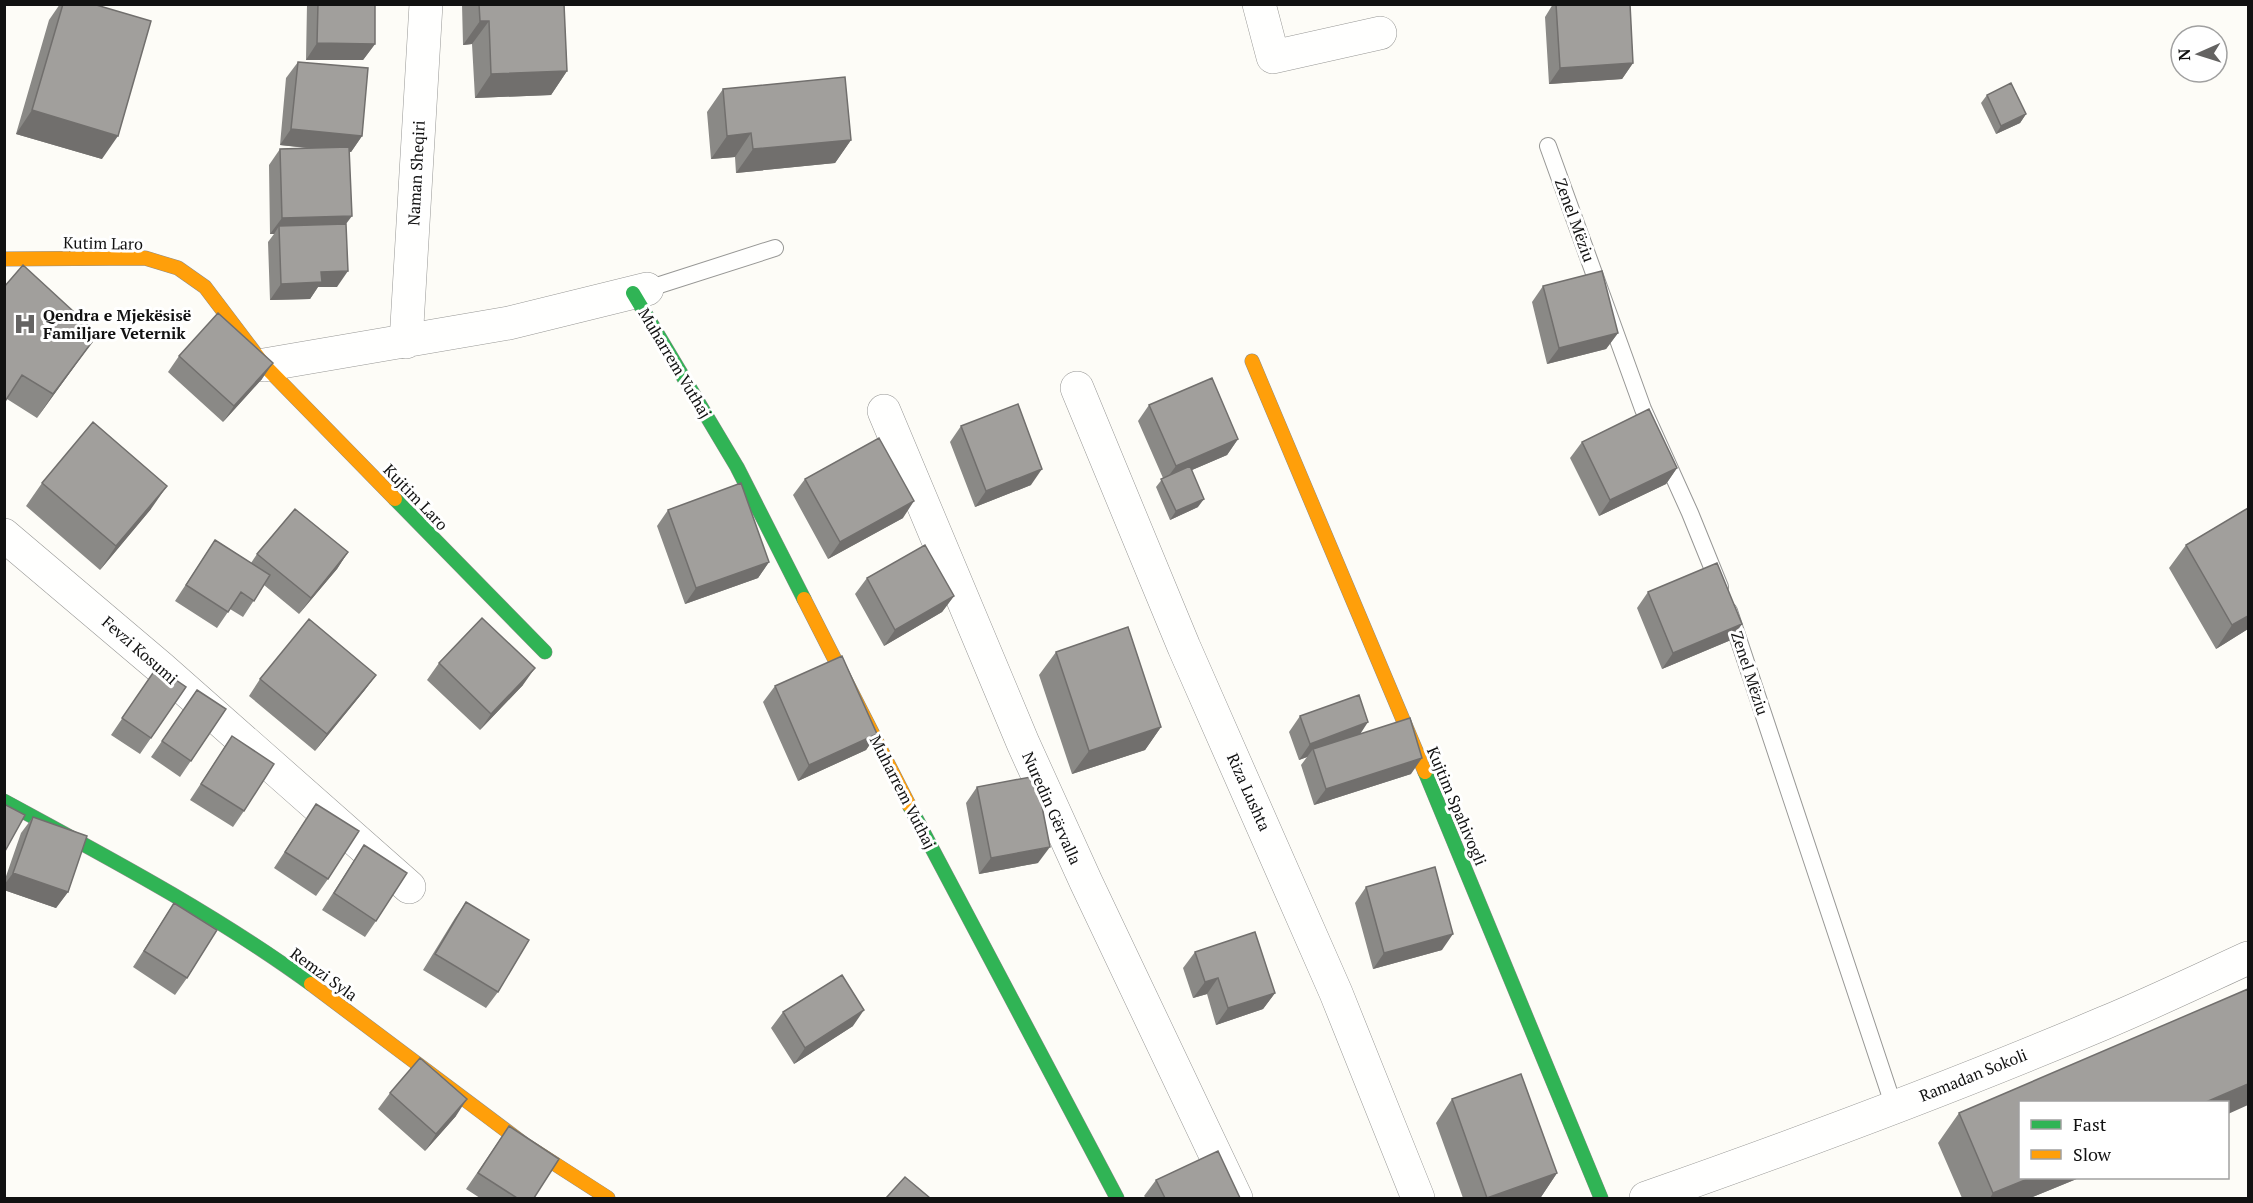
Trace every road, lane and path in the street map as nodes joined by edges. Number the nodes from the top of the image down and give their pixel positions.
1 (426, 4) edge
2 (1259, 4) edge
3 (1380, 33) dead end
4 (1548, 146) dead end
5 (775, 248) dead end
6 (4, 259) edge
7 (640, 291) junction
8 (406, 342) junction
9 (1252, 361) dead end
10 (264, 365) junction
11 (1077, 388) dead end
12 (884, 411) dead end
13 (4, 535) edge
14 (545, 652) dead end
15 (4, 801) edge
16 (409, 887) dead end
17 (2248, 958) edge
18 (1894, 1107) junction
19 (1725, 1185) edge
20 (608, 1198) edge
21 (1117, 1198) edge
22 (1236, 1198) edge
23 (1418, 1198) edge
24 (1601, 1198) edge
25 (1646, 1198) edge

1 - 8 street, Naman Sheqiri
2 - 3 street
4 - 18 lane, Zenel Mëziu
5 - 7 lane
6 - 10 street, Kutim Laro
7 - 8 street, Muharrem Vuthaj
7 - 21 street, Muharrem Vuthaj
8 - 10 street, Muharrem Vuthaj
9 - 24 street, Kujtim Spahivogli
10 - 14 street, Kujtim Laro
11 - 23 street, Riza Lushta
12 - 22 street, Nuredin Gërvalla
13 - 16 street, Fevzi Kosumi
15 - 20 street, Remzi Syla
17 - 18 street, Ramadan Sokoli
18 - 19 street, Ramadan Sokoli
19 - 25 street, Ramadan Sokoli

